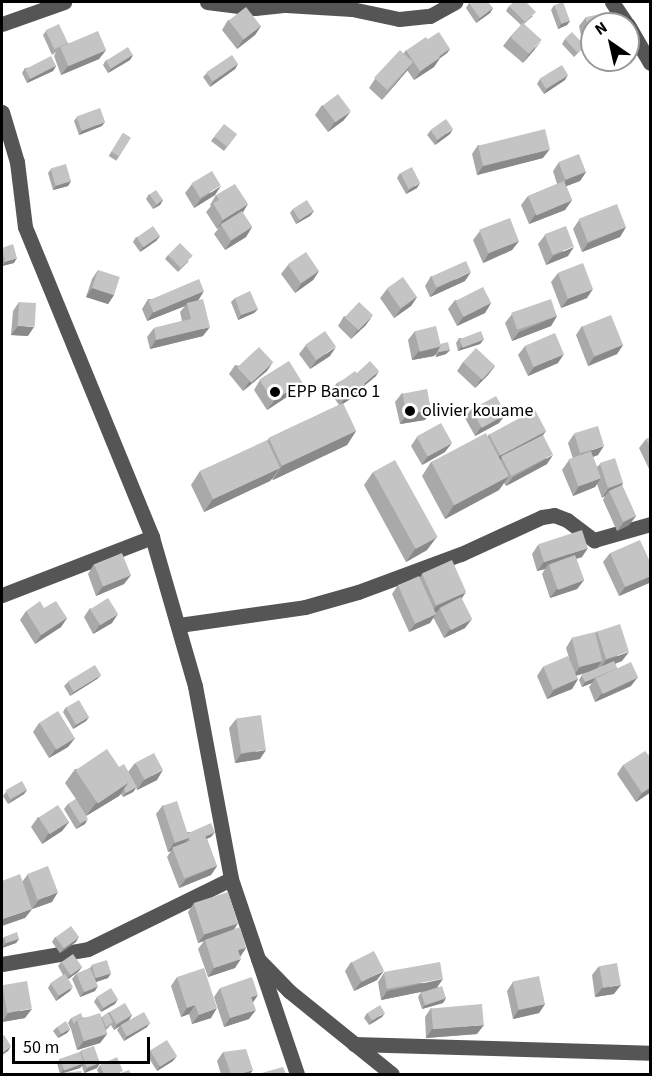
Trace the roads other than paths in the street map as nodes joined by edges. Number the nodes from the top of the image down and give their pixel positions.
1 (64, 2) edge
2 (207, 2) edge
3 (455, 2) edge
4 (2, 24) edge
5 (640, 44) edge
6 (651, 63) edge
7 (2, 112) edge
8 (651, 524) edge
9 (152, 537) junction
10 (2, 595) edge
11 (179, 625) junction
12 (231, 879) junction
13 (254, 955) junction
14 (2, 964) edge
15 (354, 1044) junction
16 (651, 1053) edge
17 (297, 1074) edge
18 (392, 1074) edge

1 - 4 street
2 - 3 street
5 - 6 street
7 - 9 street
8 - 11 street
9 - 10 street
9 - 11 street
11 - 12 street
12 - 13 street
12 - 14 street
13 - 15 street
13 - 17 street
15 - 16 street
15 - 18 street

